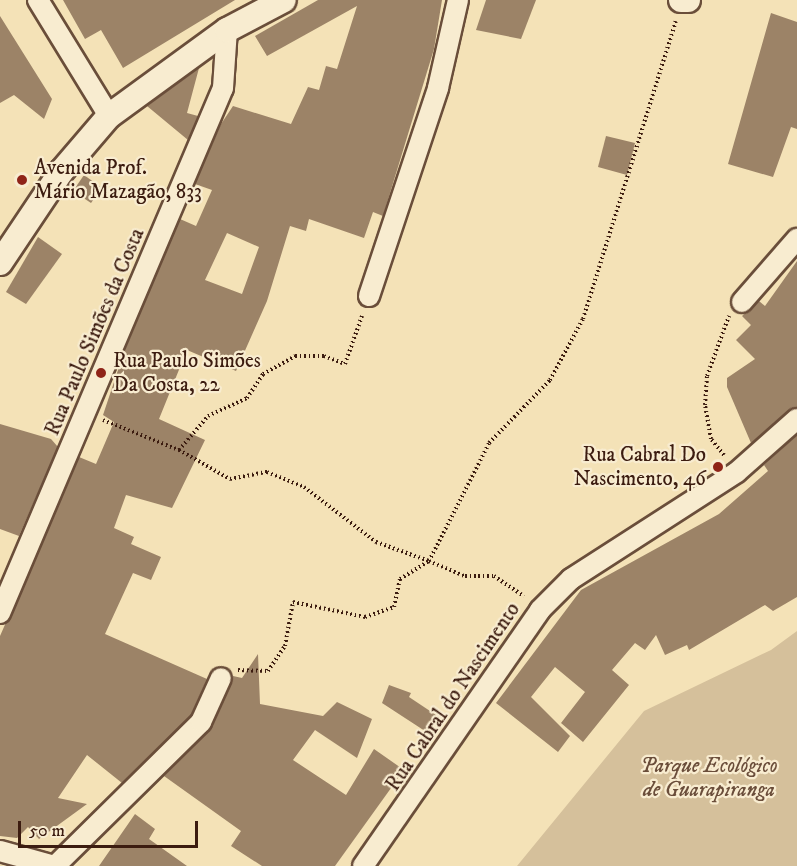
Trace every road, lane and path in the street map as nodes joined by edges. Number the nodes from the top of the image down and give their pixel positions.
1 (38, 0) edge
2 (458, 0) edge
3 (681, 0) edge
4 (688, 0) edge
5 (282, 1) edge
6 (227, 30) junction
7 (109, 116) junction
8 (797, 239) edge
9 (8, 242) edge
10 (0, 263) edge
11 (369, 296) joint
12 (742, 302) joint
13 (87, 413) junction
14 (797, 419) edge
15 (179, 450) junction
16 (737, 472) junction
17 (429, 561) junction
18 (540, 610) junction
19 (0, 612) edge
20 (221, 678) joint
21 (0, 850) edge
22 (55, 866) edge
23 (363, 866) edge

1 - 7 street
2 - 11 street
3 - 4 street
3 - 17 path
5 - 6 street
6 - 7 street
6 - 13 street, Rua Paulo Simões da Costa
7 - 9 street
8 - 12 street
9 - 10 street
11 - 15 path
12 - 16 path
13 - 15 path
13 - 19 street, Rua Paulo Simões da Costa
14 - 16 street, Rua Cabral do Nascimento
15 - 17 path
16 - 18 street, Rua Cabral do Nascimento
17 - 18 path
17 - 20 path
18 - 23 street, Rua Cabral do Nascimento
20 - 22 street
21 - 22 street

